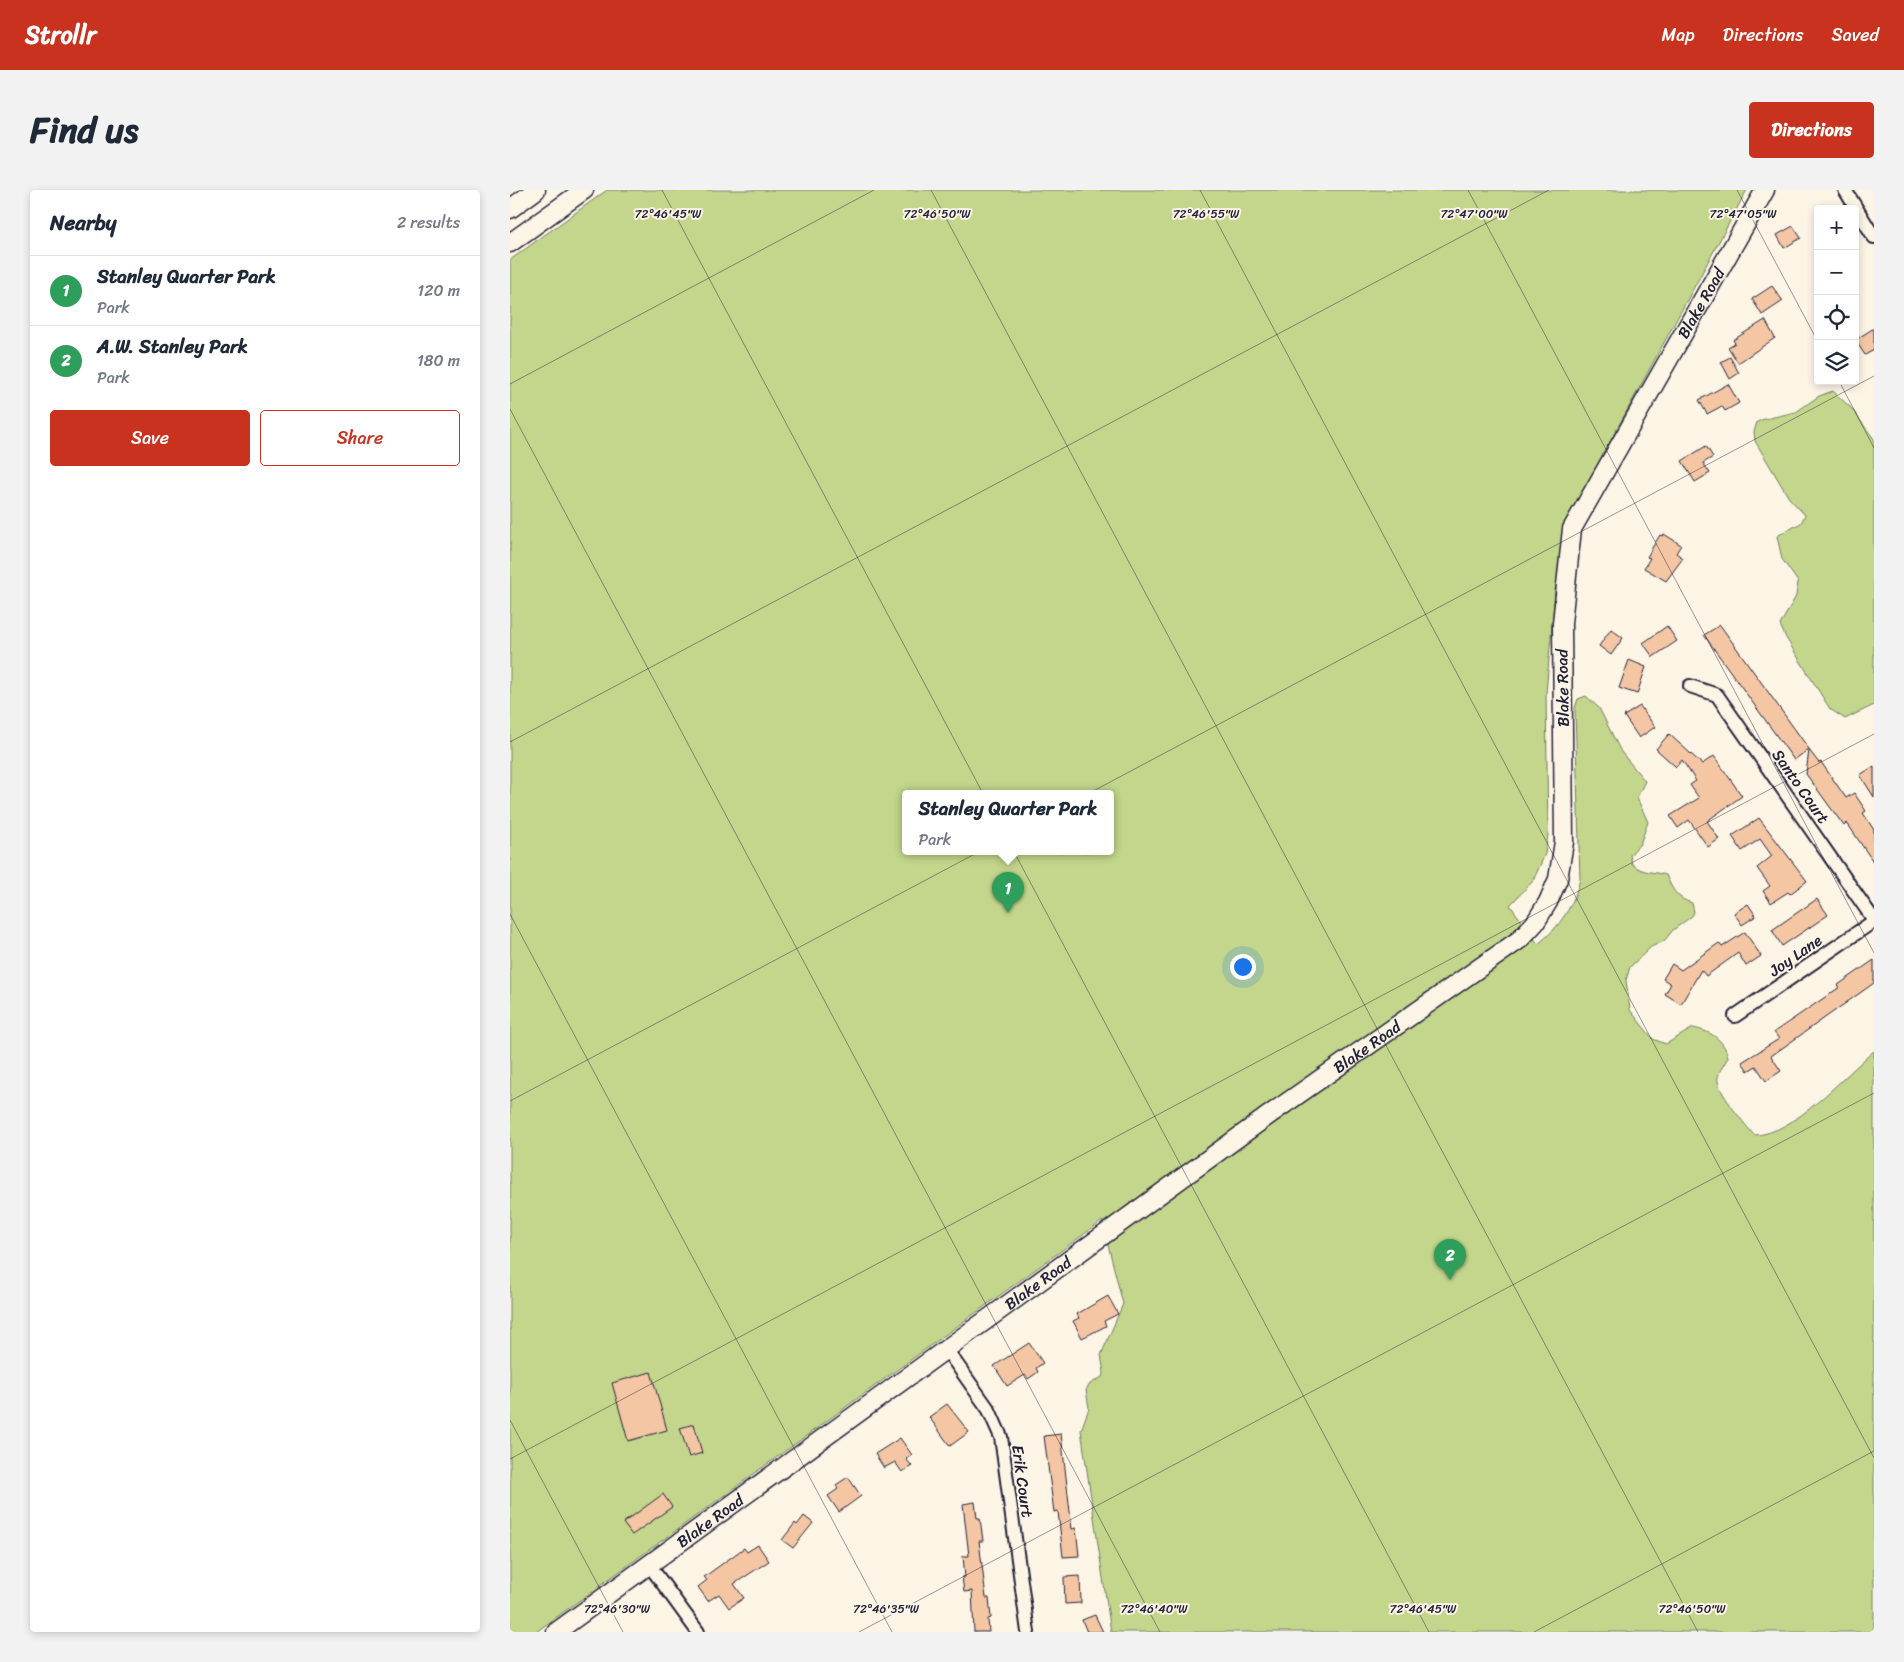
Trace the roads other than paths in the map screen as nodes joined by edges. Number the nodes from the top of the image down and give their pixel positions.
1 (536, 190) edge
2 (584, 190) edge
3 (1764, 190) edge
4 (1845, 190) edge
5 (510, 209) edge
6 (1874, 237) edge
7 (510, 243) edge
8 (1690, 686) dead end
9 (1874, 920) edge
10 (1735, 1016) dead end
11 (946, 1350) junction
12 (650, 1566) junction
13 (556, 1632) edge
14 (698, 1632) edge
15 (1028, 1632) edge

1 - 5 street
2 - 7 street
3 - 11 street, Blake Road
4 - 6 street
8 - 9 street, Santo Court
9 - 10 street, Joy Lane
11 - 12 street, Blake Road
11 - 15 street, Erik Court
12 - 13 street, Blake Road
12 - 14 street

